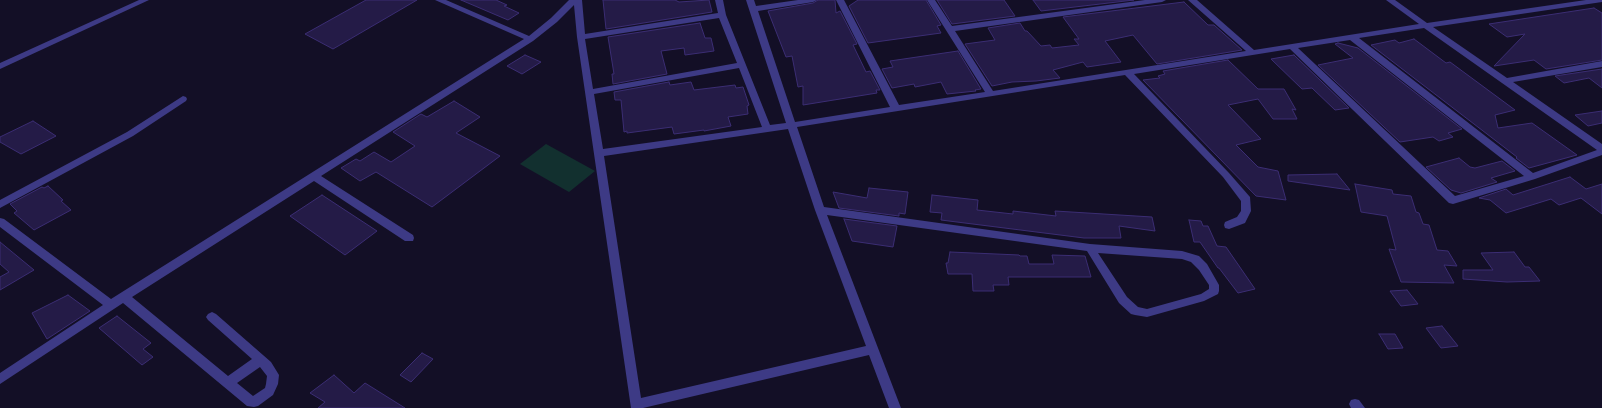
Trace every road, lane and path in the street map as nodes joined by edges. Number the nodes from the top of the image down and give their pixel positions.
1 (145, 0) edge
2 (439, 0) edge
3 (573, 0) edge
4 (578, 0) edge
5 (719, 0) edge
6 (813, 0) edge
7 (840, 0) edge
8 (931, 0) edge
9 (1162, 0) edge
10 (1192, 0) edge
11 (1390, 0) edge
12 (1602, 0) edge
13 (1145, 1) edge
14 (1568, 2) edge
15 (752, 4) edge
16 (722, 15) junction
17 (1428, 26) junction
18 (950, 29) junction
19 (581, 37) junction
20 (1352, 38) junction
21 (530, 39) junction
22 (1292, 47) junction
23 (1253, 53) junction
24 (1602, 64) edge
25 (743, 65) junction
26 (0, 66) edge
27 (1128, 73) junction
28 (1506, 81) junction
29 (590, 92) junction
30 (991, 94) junction
31 (183, 99) dead end
32 (896, 109) junction
33 (791, 125) junction
34 (767, 129) junction
35 (1602, 151) edge
36 (599, 152) junction
37 (313, 176) junction
38 (1532, 177) junction
39 (0, 204) edge
40 (820, 210) junction
41 (0, 222) edge
42 (1229, 225) dead end
43 (409, 238) dead end
44 (1090, 248) junction
45 (124, 297) junction
46 (111, 305) junction
47 (212, 317) dead end
48 (872, 349) junction
49 (260, 360) junction
50 (0, 379) edge
51 (227, 383) junction
52 (637, 406) edge
53 (895, 408) edge

1 - 26 street
2 - 21 street
3 - 21 street
4 - 19 street
5 - 16 street
6 - 15 street
7 - 32 street
8 - 18 street
9 - 13 street
10 - 23 street
11 - 17 street
12 - 14 street
13 - 18 street
14 - 17 street
15 - 33 street
16 - 19 street
16 - 25 street
17 - 20 street
17 - 28 street
18 - 30 street
19 - 29 street
20 - 22 street
20 - 38 street
21 - 37 street
22 - 23 street
22 - 38 street
23 - 27 street
24 - 28 street
25 - 29 street
25 - 34 street
27 - 30 street
27 - 42 street
28 - 35 street
29 - 36 street
30 - 32 street
31 - 39 street
32 - 33 street
33 - 34 street
33 - 40 street
34 - 36 street
35 - 38 street
36 - 52 street
37 - 43 street
37 - 45 street
40 - 44 street
40 - 48 street
41 - 46 street
44 - 44 street
45 - 46 street
45 - 51 street
46 - 50 street
47 - 49 street
48 - 52 street
48 - 53 street
49 - 51 street
49 - 51 street

